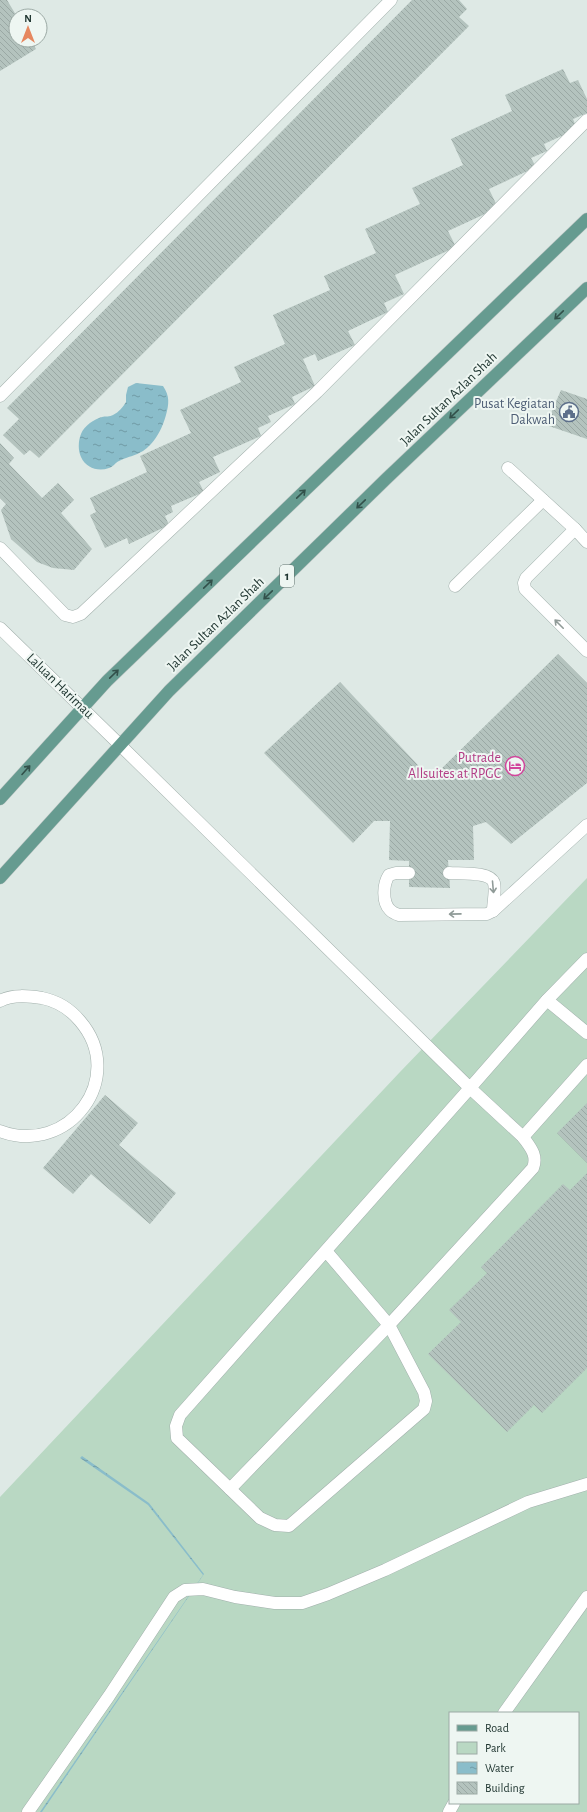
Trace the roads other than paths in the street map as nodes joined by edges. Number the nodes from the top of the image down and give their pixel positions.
1 (391, 0) edge
2 (587, 120) edge
3 (587, 219) edge
4 (587, 288) edge
5 (0, 396) edge
6 (508, 468) dead end
7 (543, 500) junction
8 (575, 529) junction
9 (587, 542) edge
10 (0, 548) edge
11 (455, 586) dead end
12 (0, 628) edge
13 (587, 652) edge
14 (83, 707) junction
15 (119, 744) junction
16 (0, 799) edge
17 (587, 825) edge
18 (409, 873) dead end
19 (449, 873) dead end
20 (0, 878) edge
21 (493, 912) junction
22 (587, 959) edge
23 (547, 1000) junction
24 (0, 1001) edge
25 (587, 1033) edge
26 (587, 1065) edge
27 (470, 1088) junction
28 (0, 1131) edge
29 (523, 1136) junction
30 (326, 1251) junction
31 (389, 1325) junction
32 (587, 1484) edge
33 (230, 1489) junction
34 (587, 1597) edge
35 (505, 1712) edge
36 (28, 1812) edge

1 - 5 street
2 - 10 street
14 -> 3 main road
4 -> 15 main road, Jalan Sultan Azlan Shah / 1
6 - 7 street
7 - 8 street
7 - 11 street
8 - 9 street
13 -> 8 street
12 - 14 street, Laluan Harimau
14 - 15 street, Laluan Harimau
16 -> 14 main road
15 - 20 main road, Jalan Sultan Azlan Shah / 1
15 - 27 street, Laluan Harimau
17 - 21 street
21 -> 18 street
19 -> 21 street
22 - 23 street
23 - 25 street
23 - 27 street
24 - 28 street
26 - 29 street
27 - 29 street, Laluan Harimau
27 - 30 street
29 - 31 street, Laluan Harimau
30 - 31 street
30 - 33 street
31 - 33 street, Laluan Harimau
31 - 33 street
32 - 36 street
34 - 35 street

